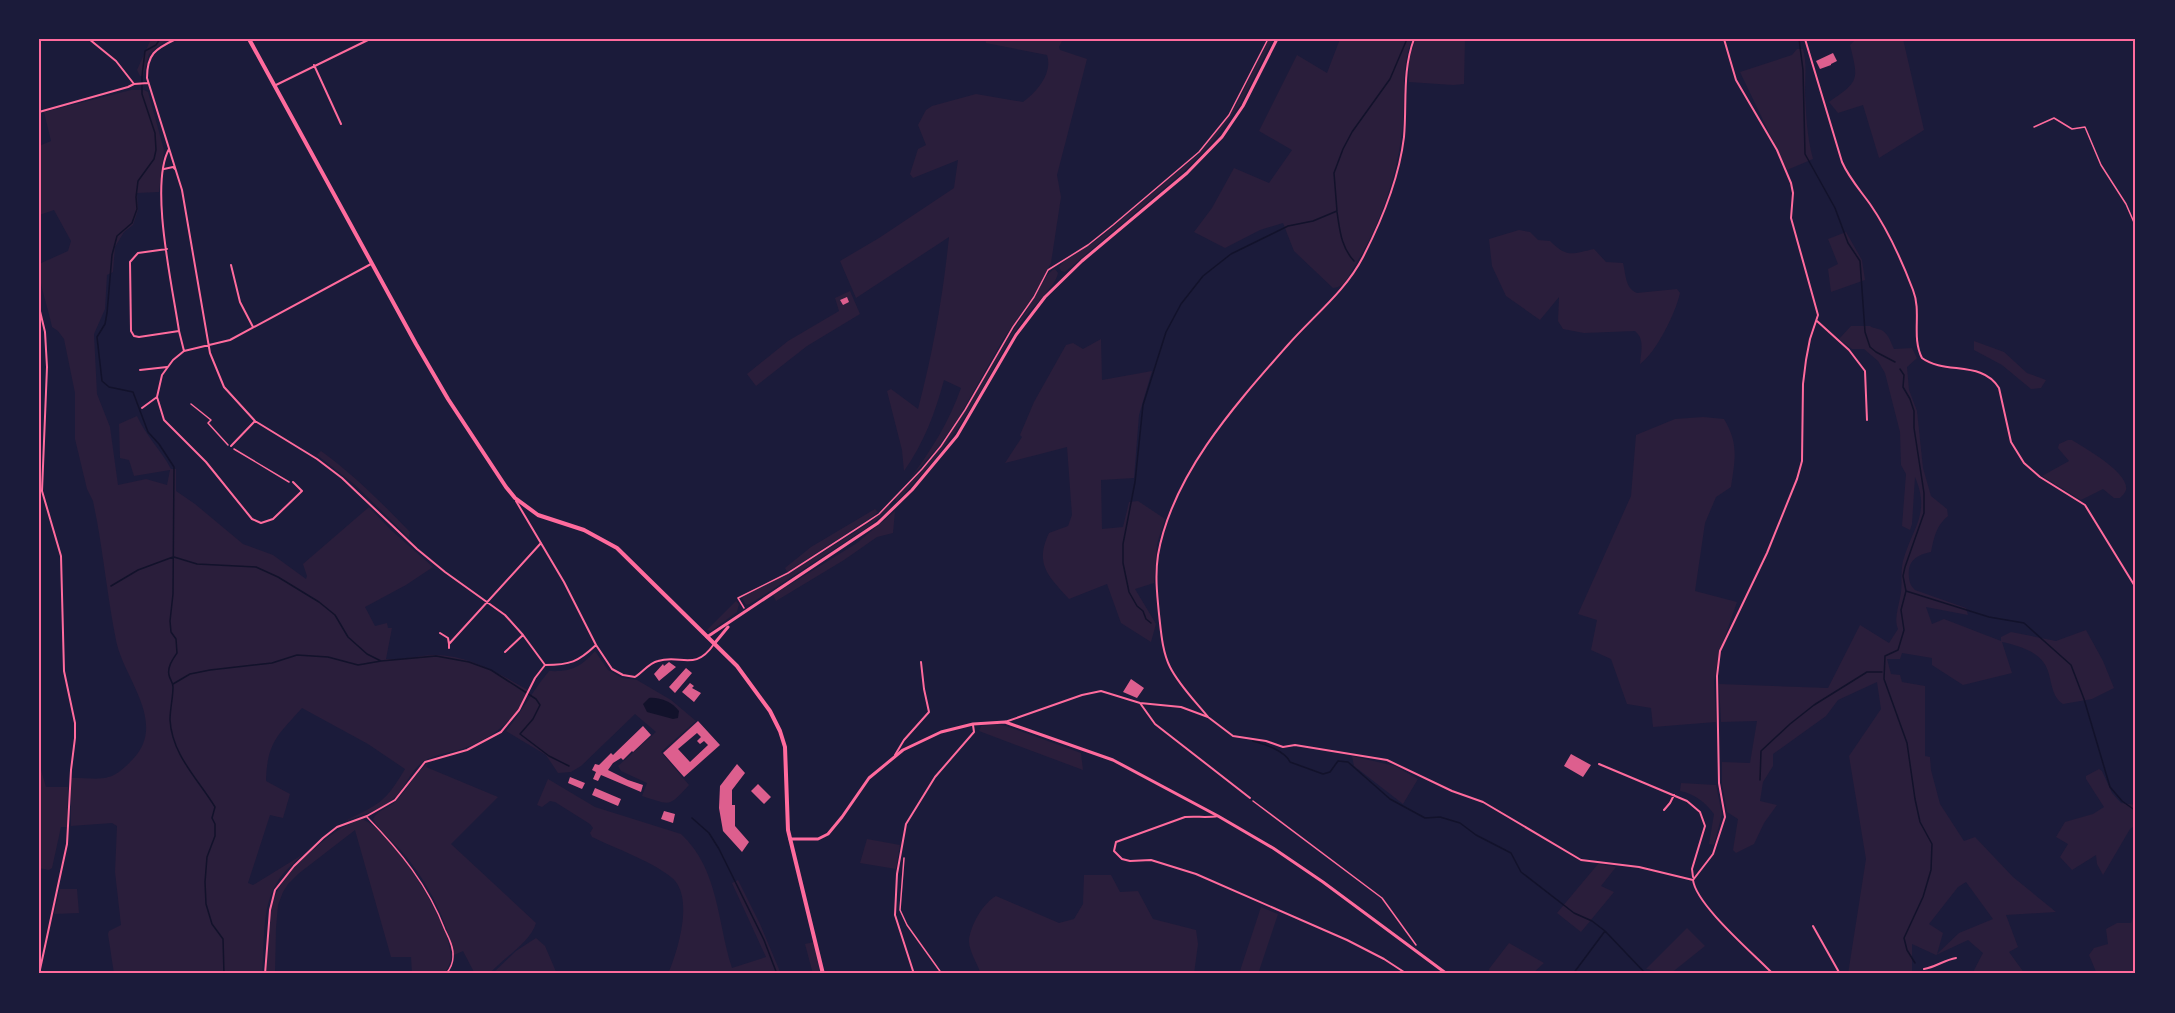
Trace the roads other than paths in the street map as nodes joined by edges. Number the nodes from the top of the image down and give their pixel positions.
1 (89, 39) edge
2 (176, 39) edge
3 (249, 39) edge
4 (370, 39) edge
5 (1277, 39) edge
6 (1414, 39) edge
7 (1724, 39) edge
8 (1805, 39) edge
9 (314, 65) junction
10 (135, 84) junction
11 (146, 84) junction
12 (273, 87) junction
13 (39, 112) edge
14 (341, 124) dead end
15 (170, 148) junction
16 (164, 169) junction
17 (177, 171) junction
18 (167, 249) junction
19 (372, 263) junction
20 (231, 265) dead end
21 (39, 307) edge
22 (1817, 321) junction
23 (253, 327) junction
24 (179, 331) junction
25 (209, 346) junction
26 (184, 351) junction
27 (167, 367) junction
28 (140, 370) dead end
29 (157, 397) junction
30 (142, 408) dead end
31 (1867, 420) dead end
32 (255, 421) junction
33 (231, 446) road end
34 (293, 482) road end
35 (515, 498) junction
36 (542, 543) junction
37 (2136, 588) edge
38 (487, 601) junction
39 (731, 623) junction
40 (440, 633) dead end
41 (523, 635) junction
42 (707, 637) junction
43 (714, 644) junction
44 (596, 645) junction
45 (505, 652) dead end
46 (921, 662) dead end
47 (545, 665) junction
48 (1140, 704) junction
49 (1208, 717) junction
50 (1005, 722) junction
51 (973, 724) junction
52 (904, 740) junction
53 (909, 746) junction
54 (895, 755) junction
55 (1599, 764) dead end
56 (1674, 795) junction
57 (1250, 798) road end
58 (1664, 810) dead end
59 (367, 816) junction
60 (1218, 816) junction
61 (790, 839) junction
62 (1693, 879) junction
63 (1813, 926) dead end
64 (1956, 958) dead end
65 (1924, 969) dead end
66 (39, 974) edge
67 (265, 974) edge
68 (447, 974) edge
69 (823, 974) edge
70 (915, 974) edge
71 (1407, 974) edge
72 (1447, 974) edge
73 (1773, 974) edge
74 (1840, 974) edge

1 - 10 street
2 - 11 street
3 - 12 main road
4 - 9 street
5 - 39 street
6 - 49 street
7 - 22 street
8 - 37 street
9 - 12 street
9 - 14 street
10 - 11 street
10 - 13 street
11 - 15 street
12 - 19 main road
15 - 16 street
15 - 17 street
16 - 17 street
16 - 18 street
17 - 25 street
18 - 24 street
18 - 24 street
19 - 23 street
19 - 35 main road
20 - 23 street
21 - 66 street
22 - 31 street
22 - 62 street
23 - 25 street
24 - 26 street
25 - 26 street
25 - 32 street
26 - 27 street
27 - 28 street
27 - 29 street
29 - 30 street
29 - 34 street
32 - 33 street
32 - 38 street
35 - 36 street
35 - 42 main road
36 - 38 street
36 - 44 street
38 - 40 street
38 - 41 street
39 - 42 street
39 - 43 street
41 - 45 street
41 - 47 street
42 - 43 main road
43 - 44 street
43 - 61 main road
44 - 47 street
46 - 52 street
47 - 59 street
48 - 49 street
48 - 50 street
48 - 57 street
49 - 62 street
50 - 51 street
50 - 60 street
51 - 53 street
51 - 70 street
52 - 53 street
52 - 54 street
53 - 54 street
54 - 61 street
55 - 56 street
56 - 58 street
56 - 62 street
59 - 67 street
59 - 68 lane
60 - 71 street
60 - 72 street
61 - 69 main road
62 - 73 street
63 - 74 street
64 - 65 street

